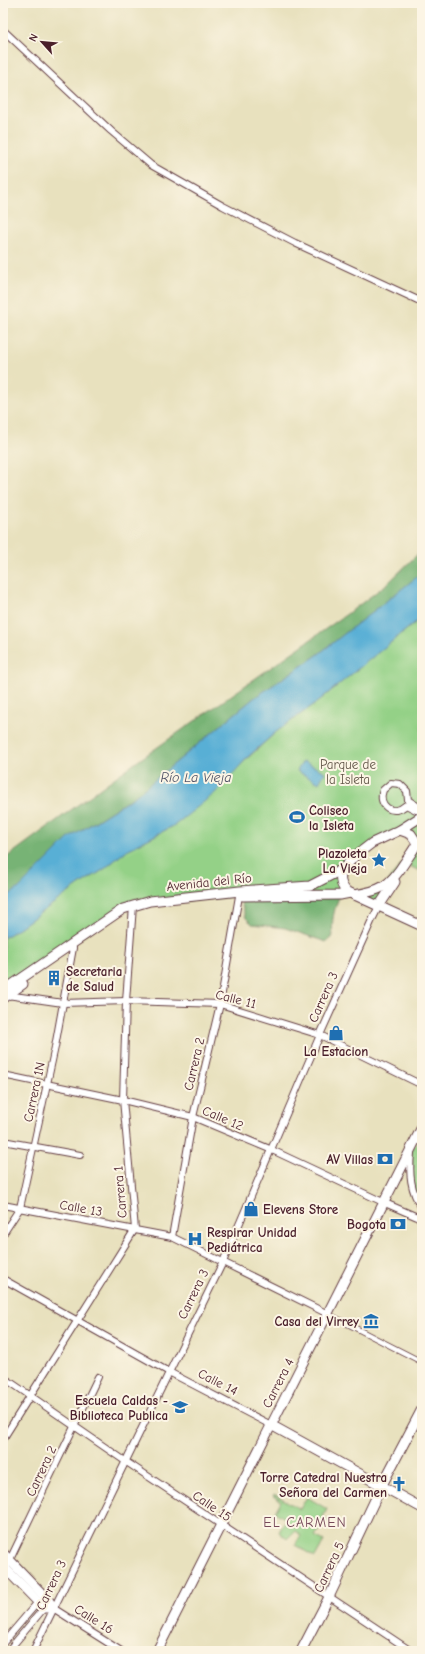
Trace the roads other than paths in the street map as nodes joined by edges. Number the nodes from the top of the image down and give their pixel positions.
1 (3, 30) edge
2 (422, 302) edge
3 (407, 802) junction
4 (422, 810) edge
5 (422, 816) edge
6 (400, 830) junction
7 (414, 850) edge
8 (343, 869) junction
9 (352, 894) junction
10 (239, 896) junction
11 (380, 906) junction
12 (133, 907) junction
13 (422, 926) edge
14 (73, 948) junction
15 (4, 995) edge
16 (126, 1001) junction
17 (63, 1003) junction
18 (220, 1004) junction
19 (320, 1035) junction
20 (3, 1075) edge
21 (47, 1085) junction
22 (422, 1085) edge
23 (123, 1100) junction
24 (193, 1117) junction
25 (422, 1127) edge
26 (422, 1138) edge
27 (3, 1142) edge
28 (34, 1146) junction
29 (411, 1149) junction
30 (272, 1150) junction
31 (80, 1155) dead end
32 (385, 1203) junction
33 (3, 1205) edge
34 (20, 1208) junction
35 (422, 1208) edge
36 (422, 1219) edge
37 (135, 1229) junction
38 (3, 1234) edge
39 (172, 1237) junction
40 (223, 1262) junction
41 (3, 1279) edge
42 (328, 1314) junction
43 (78, 1320) junction
44 (422, 1362) edge
45 (169, 1372) junction
46 (3, 1377) edge
47 (98, 1377) dead end
48 (31, 1396) junction
49 (422, 1408) edge
50 (271, 1425) junction
51 (75, 1426) junction
52 (3, 1439) edge
53 (125, 1462) junction
54 (382, 1485) junction
55 (422, 1508) edge
56 (220, 1524) junction
57 (3, 1553) edge
58 (6, 1567) edge
59 (329, 1598) junction
60 (45, 1606) junction
61 (3, 1643) edge
62 (8, 1651) edge
63 (33, 1651) edge
64 (121, 1651) edge
65 (157, 1651) edge
66 (301, 1651) edge
67 (411, 1651) edge

1 - 2 street
3 - 3 street
3 - 4 street
5 - 6 main road, Avenida del Río
6 - 7 main road
6 - 8 main road, Avenida del Río
7 - 9 main road, Avenida del Río
7 - 11 main road, Carrera 3
8 - 9 main road
8 - 12 main road, Avenida del Río
9 - 10 main road, Avenida del Río
9 - 11 main road
10 - 12 main road, Avenida del Río
10 - 18 street, Carrera 2
11 - 13 main road
11 - 19 street, Carrera 3
12 - 14 main road, Avenida del Río
12 - 15 main road, Avenida del Río
12 - 16 street, Carrera 1
14 - 15 main road, Avenida del Río
14 - 17 street, Carrera 1N
15 - 17 street, Calle 11
16 - 17 street, Calle 11
16 - 18 street, Calle 11
16 - 23 street, Carrera 1
17 - 21 street, Carrera 1N
18 - 19 street, Calle 11
18 - 24 street, Carrera 2
19 - 22 street, Calle 11
19 - 30 street, Carrera 3
20 - 21 street, Calle 12
21 - 23 street, Calle 12
21 - 28 street, Carrera 1N
23 - 24 street, Calle 12
23 - 37 street, Carrera 1
24 - 30 street, Calle 12
24 - 39 street, Carrera 2
25 - 29 main road, Carrera 4
26 - 29 street
27 - 28 street
28 - 31 street
28 - 34 street, Carrera 1N
29 - 32 main road, Carrera 4
29 - 35 street
30 - 32 street, Calle 12
30 - 40 street, Carrera 3
32 - 36 street, Calle 12
32 - 42 main road, Carrera 4
33 - 34 street, Calle 13
34 - 37 street, Calle 13
34 - 38 street, Carrera 1N
37 - 39 street, Calle 13
37 - 43 street, Carrera 1
39 - 40 street, Calle 13
40 - 42 street, Calle 13
40 - 45 street, Carrera 3
41 - 43 street, Calle 14
42 - 44 street
42 - 50 main road, Carrera 4
43 - 45 street, Calle 14
43 - 48 street, Carrera 1
45 - 50 street, Calle 14
45 - 53 street, Carrera 3
46 - 48 street, Calle 15
47 - 51 street, Carrera 2
48 - 51 street, Calle 15
48 - 52 street, Carrera 1
49 - 54 main road, Carrera 5
50 - 54 main road, Calle 14
50 - 56 main road, Carrera 4
51 - 53 street, Calle 15
51 - 58 street, Carrera 2
53 - 56 street, Calle 15
53 - 60 street, Carrera 3
54 - 55 main road, Calle 14
54 - 59 main road, Carrera 5
56 - 59 street, Calle 15
56 - 65 main road, Carrera 4
57 - 58 main road, Calle 16
58 - 60 main road, Calle 16
58 - 60 main road, Calle 16
59 - 66 main road, Carrera 5
59 - 67 street, Calle 15
60 - 61 street
60 - 62 street
60 - 63 street, Carrera 3
60 - 64 street, Calle 16

